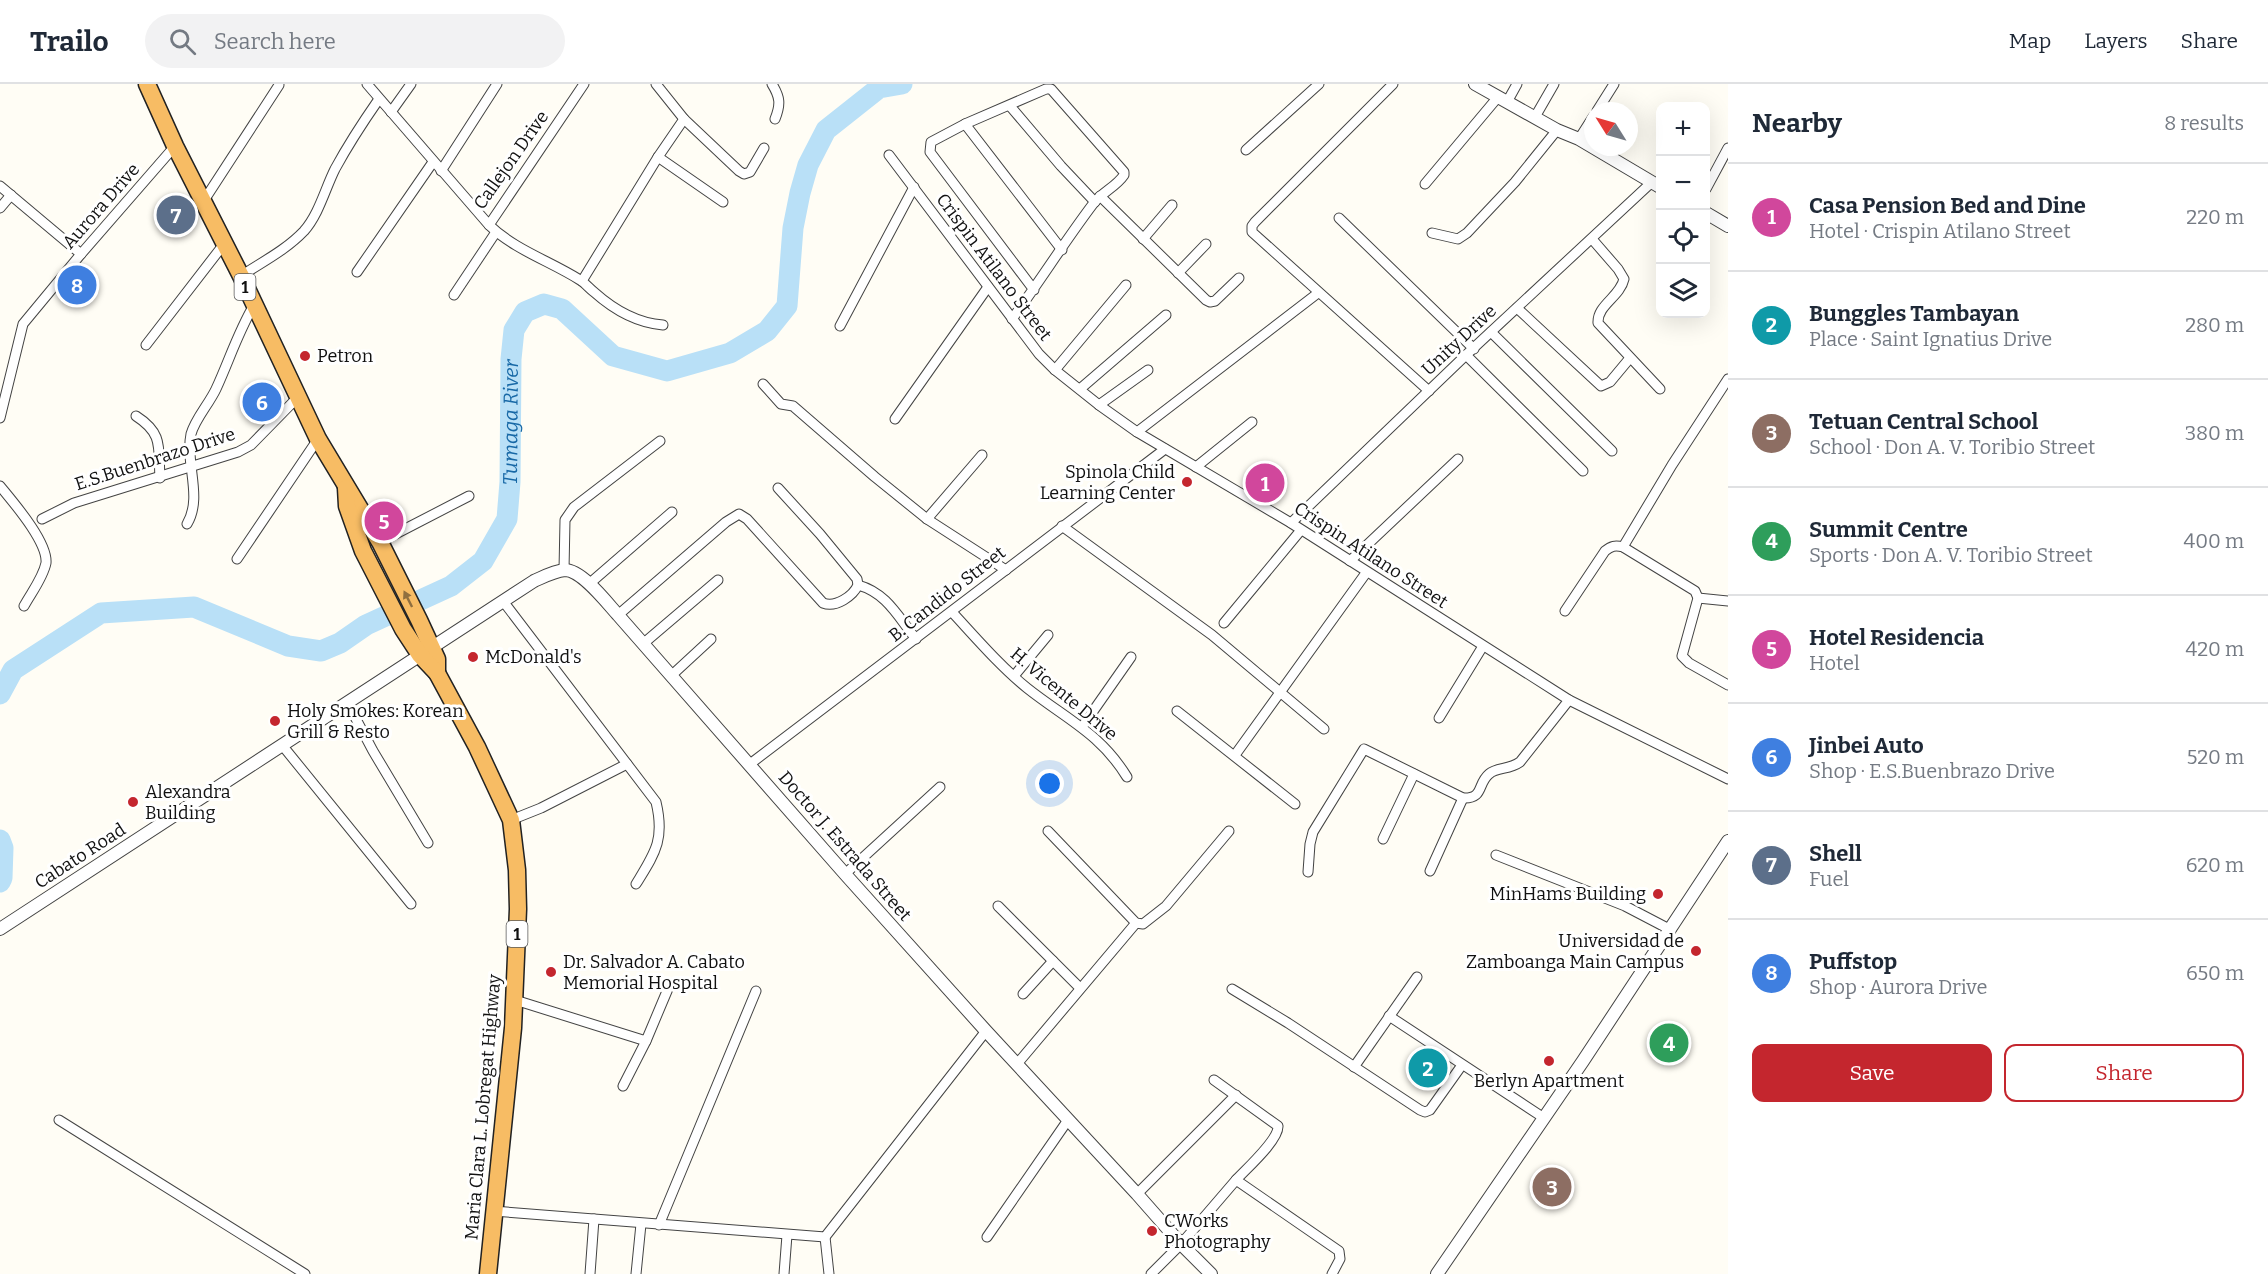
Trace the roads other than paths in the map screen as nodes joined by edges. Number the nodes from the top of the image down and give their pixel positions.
1 (147, 84) edge
2 (367, 84) edge
3 (411, 84) edge
4 (497, 84) edge
5 (584, 84) edge
6 (656, 84) edge
7 (772, 84) edge
8 (1319, 84) edge
9 (1393, 84) edge
10 (1475, 84) edge
11 (1517, 84) edge
12 (1554, 84) edge
13 (1614, 84) edge
14 (279, 85) edge
15 (379, 99) junction
16 (1503, 100) junction
17 (1603, 102) edge
18 (1010, 106) junction
19 (391, 112) junction
20 (1535, 117) junction
21 (775, 118) dead end
22 (684, 119) junction
23 (965, 124) junction
24 (1557, 130) junction
25 (1584, 132) edge
26 (1579, 140) junction
27 (175, 146) junction
28 (764, 148) dead end
29 (1728, 148) edge
30 (1246, 150) dead end
31 (889, 155) dead end
32 (658, 157) junction
33 (433, 162) junction
34 (441, 171) junction
35 (1710, 182) edge
36 (1425, 184) dead end
37 (1656, 185) edge
38 (0, 186) edge
39 (914, 187) junction
40 (11, 195) junction
41 (1097, 199) junction
42 (203, 202) junction
43 (723, 202) dead end
44 (1172, 205) dead end
45 (0, 208) edge
46 (1710, 215) edge
47 (1340, 218) dead end
48 (1728, 226) edge
49 (492, 229) junction
50 (1432, 233) dead end
51 (1143, 239) junction
52 (1592, 239) junction
53 (224, 244) junction
54 (1206, 244) dead end
55 (1062, 250) junction
56 (81, 254) junction
57 (357, 272) dead end
58 (1178, 273) junction
59 (241, 276) junction
60 (1239, 278) dead end
61 (582, 281) junction
62 (1126, 285) dead end
63 (988, 287) junction
64 (1034, 290) junction
65 (1318, 294) junction
66 (453, 295) dead end
67 (254, 305) junction
68 (1517, 308) junction
69 (1166, 315) dead end
70 (1012, 319) junction
71 (663, 325) dead end
72 (840, 326) dead end
73 (1491, 332) junction
74 (146, 345) dead end
75 (1470, 352) junction
76 (1630, 358) junction
77 (1055, 370) junction
78 (1148, 370) dead end
79 (1728, 379) edge
80 (763, 384) dead end
81 (1660, 388) dead end
82 (1080, 390) junction
83 (1429, 392) junction
84 (298, 397) junction
85 (1099, 405) junction
86 (136, 416) dead end
87 (0, 418) edge
88 (896, 419) dead end
89 (1252, 422) dead end
90 (1137, 432) junction
91 (318, 440) junction
92 (660, 441) dead end
93 (1165, 449) junction
94 (1612, 451) dead end
95 (982, 455) dead end
96 (1458, 459) dead end
97 (189, 466) junction
98 (1196, 467) junction
99 (1583, 471) dead end
100 (160, 478) junction
101 (0, 486) edge
102 (346, 488) junction
103 (778, 488) dead end
104 (469, 496) dead end
105 (672, 512) dead end
106 (42, 519) dead end
107 (927, 519) junction
108 (1291, 523) junction
109 (187, 524) dead end
110 (1062, 526) junction
111 (1301, 530) junction
112 (380, 542) junction
113 (1623, 547) junction
114 (237, 559) dead end
115 (1350, 561) junction
116 (564, 570) junction
117 (1006, 570) junction
118 (1366, 573) junction
119 (718, 580) dead end
120 (589, 584) junction
121 (858, 585) junction
122 (1698, 598) junction
123 (503, 601) junction
124 (1728, 601) edge
125 (24, 606) dead end
126 (1565, 611) dead end
127 (952, 612) junction
128 (618, 615) junction
129 (1224, 623) dead end
130 (1048, 635) dead end
131 (711, 639) dead end
132 (916, 639) junction
133 (644, 643) junction
134 (1483, 646) junction
135 (426, 651) junction
136 (1131, 657) dead end
137 (672, 675) junction
138 (1014, 676) junction
139 (1728, 685) edge
140 (1280, 693) junction
141 (1569, 700) junction
142 (347, 702) junction
143 (1177, 711) dead end
144 (1439, 718) dead end
145 (1082, 727) junction
146 (1324, 729) dead end
147 (282, 745) junction
148 (1235, 755) junction
149 (627, 764) junction
150 (750, 765) junction
151 (1414, 774) junction
152 (1127, 777) dead end
153 (1728, 779) edge
154 (940, 787) dead end
155 (1462, 798) junction
156 (1295, 804) dead end
157 (511, 820) junction
158 (1048, 831) dead end
159 (1229, 831) dead end
160 (1383, 839) dead end
161 (1728, 841) edge
162 (429, 843) dead end
163 (1496, 855) dead end
164 (1308, 872) dead end
165 (1430, 872) dead end
166 (845, 874) junction
167 (636, 884) dead end
168 (411, 904) dead end
169 (998, 906) dead end
170 (1137, 923) junction
171 (0, 929) edge
172 (1671, 930) junction
173 (1053, 961) junction
174 (1417, 976) dead end
175 (670, 984) dead end
176 (1080, 988) junction
177 (1232, 989) dead end
178 (756, 991) dead end
179 (1023, 994) dead end
180 (514, 1000) junction
181 (1389, 1016) junction
182 (986, 1032) junction
183 (646, 1041) junction
184 (1017, 1064) junction
185 (1462, 1065) junction
186 (1354, 1066) junction
187 (1214, 1080) dead end
188 (623, 1086) dead end
189 (1236, 1095) junction
190 (1544, 1118) junction
191 (1068, 1119) junction
192 (59, 1120) dead end
193 (1236, 1180) junction
194 (1137, 1194) junction
195 (493, 1211) junction
196 (594, 1219) junction
197 (641, 1224) junction
198 (659, 1225) junction
199 (788, 1235) junction
200 (825, 1237) junction
201 (987, 1237) dead end
202 (1181, 1244) junction
203 (305, 1274) edge
204 (488, 1274) edge
205 (590, 1274) edge
206 (636, 1274) edge
207 (784, 1274) edge
208 (829, 1274) edge
209 (1151, 1274) edge
210 (1211, 1274) edge
211 (1332, 1274) edge
212 (1437, 1274) edge

1 - 27 highway, Maria Clara L. Lobregat Highway / 1
2 - 15 street, Callejon Drive
3 - 19 street
4 - 34 street
5 - 49 street, Callejon Drive
6 - 22 street
7 - 21 street
8 - 30 street
9 - 65 street
10 - 16 street
11 - 16 street
12 - 20 street
13 - 17 street
14 - 42 street
15 - 19 street, Callejon Drive
15 - 59 street
16 - 20 street
16 - 36 street
18 - 23 street
18 - 41 street
18 - 41 street
19 - 33 street, Callejon Drive
20 - 24 street
22 - 28 street
22 - 32 street
23 - 55 street
23 - 64 street
24 - 26 street
24 - 50 street
25 - 26 street
26 - 37 street
27 - 42 highway, Maria Clara L. Lobregat Highway / 1
27 - 56 street, Aurora Drive
29 - 35 street
31 - 39 street, Crispin Atilano Street
32 - 43 street
32 - 61 street
33 - 34 street, Callejon Drive
33 - 57 street
34 - 49 street, Callejon Drive
37 - 52 street, Unity Drive
38 - 40 street
39 - 63 street, Crispin Atilano Street
39 - 72 street
40 - 45 street
40 - 56 street
41 - 51 street
41 - 55 street
42 - 53 highway, Maria Clara L. Lobregat Highway / 1
44 - 51 street
46 - 48 street
47 - 75 street
49 - 61 street
49 - 66 street
51 - 58 street
52 - 68 street, Unity Drive
52 - 76 street
53 - 59 highway, Maria Clara L. Lobregat Highway / 1
53 - 74 street
54 - 58 street
55 - 64 street
56 - 87 street, Aurora Drive
58 - 60 street
59 - 67 highway, Maria Clara L. Lobregat Highway / 1
61 - 71 street
62 - 77 street
63 - 70 street, Crispin Atilano Street
63 - 88 street
64 - 70 street
65 - 83 street
65 - 90 street
67 - 84 highway, Maria Clara L. Lobregat Highway / 1
67 - 97 street
68 - 73 street, Unity Drive
68 - 76 street
69 - 82 street
70 - 77 street, Crispin Atilano Street
73 - 75 street, Unity Drive
73 - 94 street
75 - 83 street, Unity Drive
75 - 99 street
76 - 81 street
77 - 82 street, Crispin Atilano Street
78 - 85 street
79 - 113 street
80 - 107 street
82 - 85 street, Crispin Atilano Street
83 - 108 street, Unity Drive
84 - 91 highway, Maria Clara L. Lobregat Highway / 1
84 - 97 street, E.S.Buenbrazo Drive
85 - 90 street, Crispin Atilano Street
86 - 100 street
89 - 98 street
90 - 93 street, Crispin Atilano Street
91 - 102 highway, Maria Clara L. Lobregat Highway / 1
91 - 114 street
92 - 116 street
93 - 98 street, Crispin Atilano Street
93 - 110 street, B. Candido Street
95 - 107 street
96 - 115 street
97 - 100 street, E.S.Buenbrazo Drive
97 - 109 street
98 - 108 street, Crispin Atilano Street
100 - 106 street, E.S.Buenbrazo Drive
101 - 125 street
102 - 112 highway, Maria Clara L. Lobregat Highway / 1
102 - 135 highway, Maria Clara L. Lobregat Highway / 1
103 - 121 street
104 - 112 street
105 - 120 street
107 - 117 street
108 - 111 street, Crispin Atilano Street
110 - 117 street, B. Candido Street
110 - 140 street
111 - 115 street, Crispin Atilano Street
111 - 129 street
135 -> 112 highway, Maria Clara L. Lobregat Highway / 1
113 - 122 street
113 - 126 street
115 - 118 street, Crispin Atilano Street
116 - 120 street, Doctor J. Estrada Street
116 - 123 street
117 - 127 street, B. Candido Street
118 - 134 street, Crispin Atilano Street
118 - 140 street
119 - 133 street
120 - 128 street, Doctor J. Estrada Street
121 - 128 street
121 - 132 street
122 - 124 street
122 - 139 street
123 - 135 street
123 - 149 street
127 - 132 street, B. Candido Street
127 - 138 street, H. Vicente Drive
128 - 133 street, Doctor J. Estrada Street
130 - 138 street
131 - 137 street
132 - 150 street, B. Candido Street
133 - 137 street, Doctor J. Estrada Street
134 - 141 street, Crispin Atilano Street
134 - 144 street
135 - 142 street, Cabato Road
135 - 157 highway, Maria Clara L. Lobregat Highway / 1
136 - 145 street
137 - 150 street, Doctor J. Estrada Street
138 - 145 street, H. Vicente Drive
140 - 146 street
140 - 148 street
141 - 153 street, Crispin Atilano Street
141 - 155 street
142 - 147 street, Cabato Road
142 - 162 street
143 - 148 street
145 - 152 street, H. Vicente Drive
147 - 168 street
147 - 171 street, Cabato Road
148 - 156 street
149 - 157 street
149 - 167 street
150 - 166 street, Doctor J. Estrada Street
151 - 155 street
151 - 160 street
151 - 164 street
154 - 166 street
155 - 165 street
157 - 180 highway, Maria Clara L. Lobregat Highway / 1
158 - 170 street
159 - 170 street
161 - 172 street
163 - 172 street
166 - 182 street, Doctor J. Estrada Street
169 - 173 street
170 - 176 street
172 - 190 street
173 - 176 street
173 - 179 street
174 - 181 street
175 - 183 street
176 - 184 street
177 - 186 street
178 - 198 street
180 - 183 street
180 - 195 highway, Maria Clara L. Lobregat Highway / 1
181 - 185 street
181 - 186 street
182 - 184 street, Doctor J. Estrada Street
182 - 200 street
183 - 188 street
184 - 191 street, Doctor J. Estrada Street
185 - 186 street
185 - 190 street
187 - 189 street
189 - 193 street
189 - 194 street
190 - 212 street
191 - 194 street, Doctor J. Estrada Street
191 - 201 street
192 - 203 street
193 - 202 street
193 - 211 street
194 - 202 street, Doctor J. Estrada Street
195 - 196 street
195 - 204 highway, Maria Clara L. Lobregat Highway / 1
196 - 197 street
196 - 205 street
197 - 198 street
197 - 206 street
198 - 199 street
199 - 200 street
199 - 207 street
200 - 208 street
202 - 209 street
202 - 210 street, Doctor J. Estrada Street

